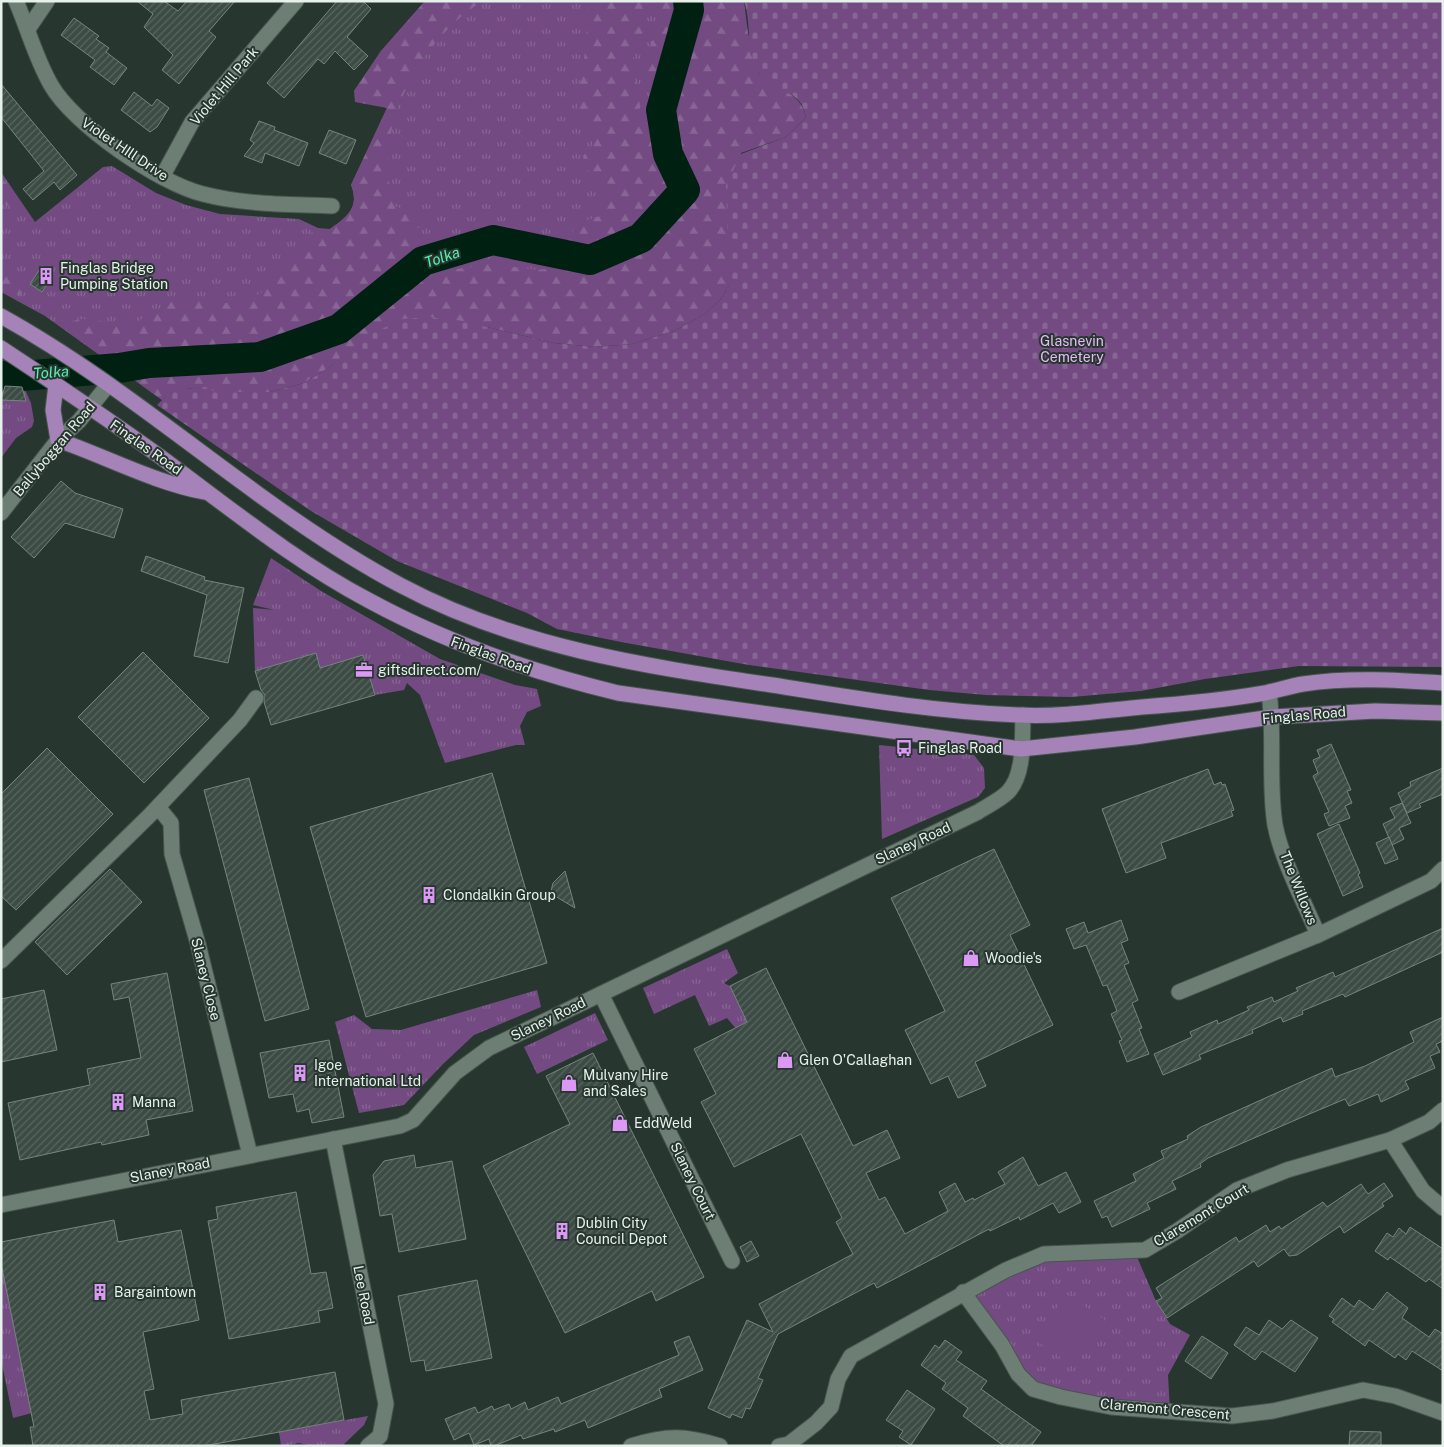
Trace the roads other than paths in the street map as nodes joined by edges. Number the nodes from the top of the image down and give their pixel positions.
1 (16, 1) edge
2 (47, 1) edge
3 (296, 1) edge
4 (28, 29) junction
5 (162, 176) junction
6 (332, 206) dead end
7 (1, 316) edge
8 (1, 348) edge
9 (108, 385) junction
10 (56, 386) junction
11 (89, 408) junction
12 (58, 440) junction
13 (208, 493) junction
14 (1, 513) edge
15 (1443, 683) edge
16 (1269, 692) junction
17 (256, 698) dead end
18 (1443, 713) edge
19 (1023, 715) junction
20 (1272, 717) junction
21 (1021, 749) junction
22 (158, 807) junction
23 (1443, 869) edge
24 (1318, 935) junction
25 (1, 961) edge
26 (1178, 992) dead end
27 (601, 994) junction
28 (1443, 1110) edge
29 (333, 1139) junction
30 (1390, 1140) junction
31 (250, 1154) junction
32 (1, 1205) edge
33 (1443, 1208) edge
34 (732, 1261) dead end
35 (964, 1292) junction
36 (1443, 1413) edge
37 (368, 1446) edge
38 (631, 1446) edge
39 (720, 1446) edge
40 (779, 1446) edge

1 - 4 street, Violet HIll Drive
2 - 4 street
3 - 5 street, Violet Hill Park
4 - 5 street, Violet HIll Drive
5 - 6 street, Violet HIll Drive
7 - 9 main road, Finglas Road
8 - 10 main road, Finglas Road
9 - 11 street, Ballyboggan Road
9 - 19 main road, Finglas Road
10 - 11 main road, Finglas Road
10 - 12 main road
11 - 12 street, Ballyboggan Road
11 - 13 main road, Finglas Road
12 - 13 main road
12 - 14 street, Ballyboggan Road
13 - 21 main road, Finglas Road
15 - 16 main road, Finglas Road
16 - 19 main road, Finglas Road
16 - 20 street, The Willows
17 - 22 street
18 - 20 main road, Finglas Road
19 - 21 street, Slaney Road
20 - 21 main road, Finglas Road
20 - 24 street, The Willows
21 - 27 street, Slaney Road
22 - 25 street
22 - 31 street, Slaney Close
23 - 24 street
24 - 26 street, The Willows
27 - 29 street, Slaney Road
27 - 34 street, Slaney Court
28 - 30 street, Claremont Court
29 - 31 street, Slaney Road
29 - 37 street, Lee Road
30 - 33 street
30 - 35 street, Claremont Court
31 - 32 street, Slaney Road
35 - 36 street, Claremont Crescent
35 - 40 street, Claremont Court
38 - 39 street

